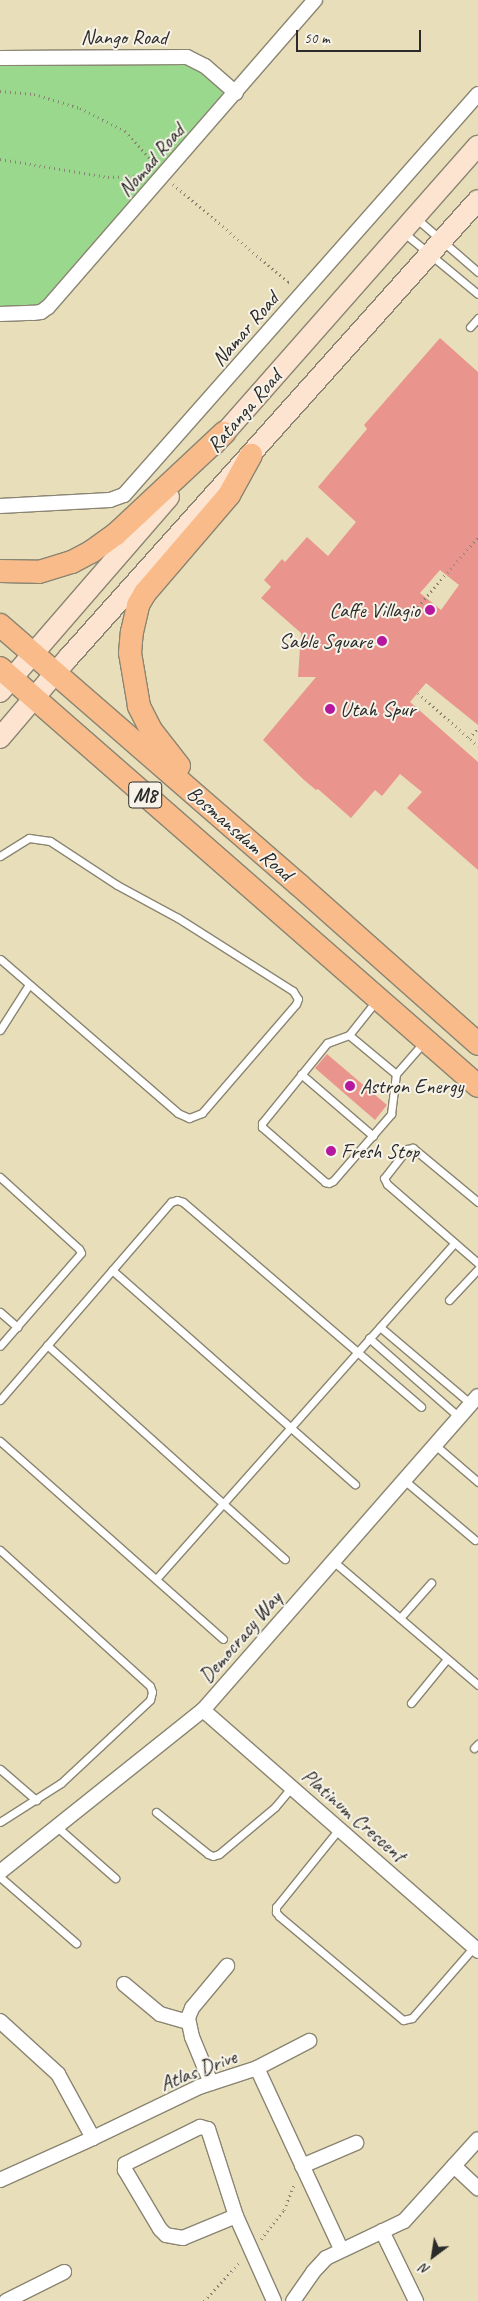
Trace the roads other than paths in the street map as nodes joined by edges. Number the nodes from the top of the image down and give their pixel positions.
1 (315, 0) edge
2 (0, 58) edge
3 (236, 93) junction
4 (478, 94) edge
5 (478, 146) edge
6 (478, 200) edge
7 (408, 224) junction
8 (437, 248) junction
9 (478, 272) edge
10 (478, 294) edge
11 (0, 314) edge
12 (478, 318) edge
13 (470, 327) dead end
14 (224, 433) junction
15 (251, 455) junction
16 (0, 506) edge
17 (0, 571) edge
18 (0, 625) edge
19 (32, 653) junction
20 (56, 673) junction
21 (4, 679) edge
22 (34, 698) junction
23 (0, 738) edge
24 (221, 817) junction
25 (0, 856) edge
26 (0, 959) edge
27 (28, 986) junction
28 (378, 999) junction
29 (1, 1029) edge
30 (349, 1035) junction
31 (426, 1040) junction
32 (478, 1044) edge
33 (302, 1074) junction
34 (396, 1074) junction
35 (478, 1086) edge
36 (373, 1136) junction
37 (0, 1177) edge
38 (478, 1202) edge
39 (454, 1243) junction
40 (478, 1263) edge
41 (478, 1269) edge
42 (112, 1270) junction
43 (449, 1300) dead end
44 (0, 1312) edge
45 (17, 1327) junction
46 (380, 1327) junction
47 (369, 1338) junction
48 (47, 1345) junction
49 (0, 1346) edge
50 (356, 1353) junction
51 (0, 1400) edge
52 (474, 1400) edge
53 (421, 1407) dead end
54 (459, 1417) junction
55 (291, 1427) junction
56 (0, 1441) edge
57 (435, 1445) junction
58 (404, 1480) junction
59 (478, 1482) edge
60 (355, 1484) dead end
61 (223, 1504) junction
62 (474, 1540) dead end
63 (0, 1550) edge
64 (285, 1559) dead end
65 (333, 1561) junction
66 (157, 1578) junction
67 (431, 1583) dead end
68 (400, 1618) junction
69 (223, 1638) dead end
70 (448, 1659) junction
71 (478, 1685) edge
72 (411, 1703) dead end
73 (202, 1710) junction
74 (0, 1769) edge
75 (292, 1787) junction
76 (36, 1800) junction
77 (156, 1812) dead end
78 (0, 1822) edge
79 (56, 1826) junction
80 (339, 1829) junction
81 (0, 1872) edge
82 (0, 1877) edge
83 (115, 1878) dead end
84 (76, 1943) dead end
85 (476, 1949) edge
86 (227, 1966) dead end
87 (124, 1984) dead end
88 (0, 2021) edge
89 (188, 2022) junction
90 (309, 2041) dead end
91 (257, 2068) junction
92 (211, 2083) junction
93 (93, 2138) junction
94 (478, 2139) edge
95 (356, 2143) dead end
96 (302, 2166) junction
97 (454, 2166) junction
98 (0, 2180) edge
99 (478, 2188) edge
100 (236, 2216) junction
101 (382, 2231) junction
102 (341, 2249) junction
103 (64, 2272) dead end
104 (6, 2301) edge
105 (274, 2301) edge
106 (293, 2301) edge
107 (416, 2301) edge

1 - 3 street, Nomad Road
2 - 3 street, Nango Road
3 - 11 street, Nomad Road
4 - 16 street, Namar Road
5 - 7 main road, Ratanga Road
6 - 8 main road, Ratanga Road
7 - 8 lane
7 - 8 lane
7 - 14 main road, Ratanga Road
8 - 9 lane
8 - 10 lane
8 - 15 main road, Ratanga Road
12 - 13 lane
14 - 17 main road
14 - 19 main road, Ratanga Road
15 - 20 main road, Ratanga Road
15 - 24 main road
18 - 19 main road, Bosmansdam Road / M8
19 - 20 main road, Bosmansdam Road / M8
19 - 21 main road, Ratanga Road
20 - 22 main road, Ratanga Road
20 - 24 main road, Bosmansdam Road / M8
21 - 22 main road, Bosmansdam Road / M8
22 - 23 main road, Ratanga Road
22 - 28 main road, Bosmansdam Road / M8
24 - 32 main road, Bosmansdam Road / M8
25 - 27 lane
26 - 27 lane
27 - 29 lane
28 - 30 lane
28 - 31 main road, Bosmansdam Road / M8
30 - 33 lane
30 - 34 lane
31 - 34 lane
31 - 35 main road, Bosmansdam Road / M8
33 - 36 lane
33 - 36 lane
34 - 36 lane
37 - 45 lane
38 - 39 lane
39 - 40 lane
39 - 46 lane
41 - 43 lane
42 - 48 lane
42 - 50 lane
42 - 55 lane
44 - 45 lane
45 - 49 lane
46 - 47 lane
46 - 52 lane
47 - 50 lane
47 - 54 lane
48 - 51 lane
48 - 61 lane
50 - 53 lane
50 - 55 lane
52 - 54 street, Democracy Way
54 - 57 street, Democracy Way
55 - 60 lane
55 - 61 lane
56 - 66 lane
57 - 58 street, Democracy Way
57 - 59 lane
58 - 62 lane
58 - 65 street, Democracy Way
61 - 64 lane
61 - 66 lane
63 - 76 lane
65 - 68 lane
65 - 73 street, Democracy Way
66 - 69 lane
67 - 68 lane
68 - 70 lane
70 - 71 lane
70 - 72 lane
73 - 75 street, Platinum Crescent
73 - 79 street, Democracy Way
74 - 76 lane
75 - 77 lane
75 - 80 street, Platinum Crescent
76 - 78 lane
79 - 81 street, Democracy Way
79 - 83 lane
80 - 85 street, Platinum Crescent
80 - 85 lane
82 - 84 lane
86 - 89 street
87 - 89 street
88 - 93 street
89 - 92 street
90 - 91 street
91 - 92 street, Atlas Drive
91 - 96 street, Atlas Drive
92 - 93 street, Atlas Drive
93 - 98 street, Atlas Drive
94 - 97 street
95 - 96 street
96 - 102 street, Atlas Drive
97 - 99 street
97 - 101 street
100 - 100 street
100 - 105 street
101 - 102 street
101 - 107 street
102 - 106 street
103 - 104 street

